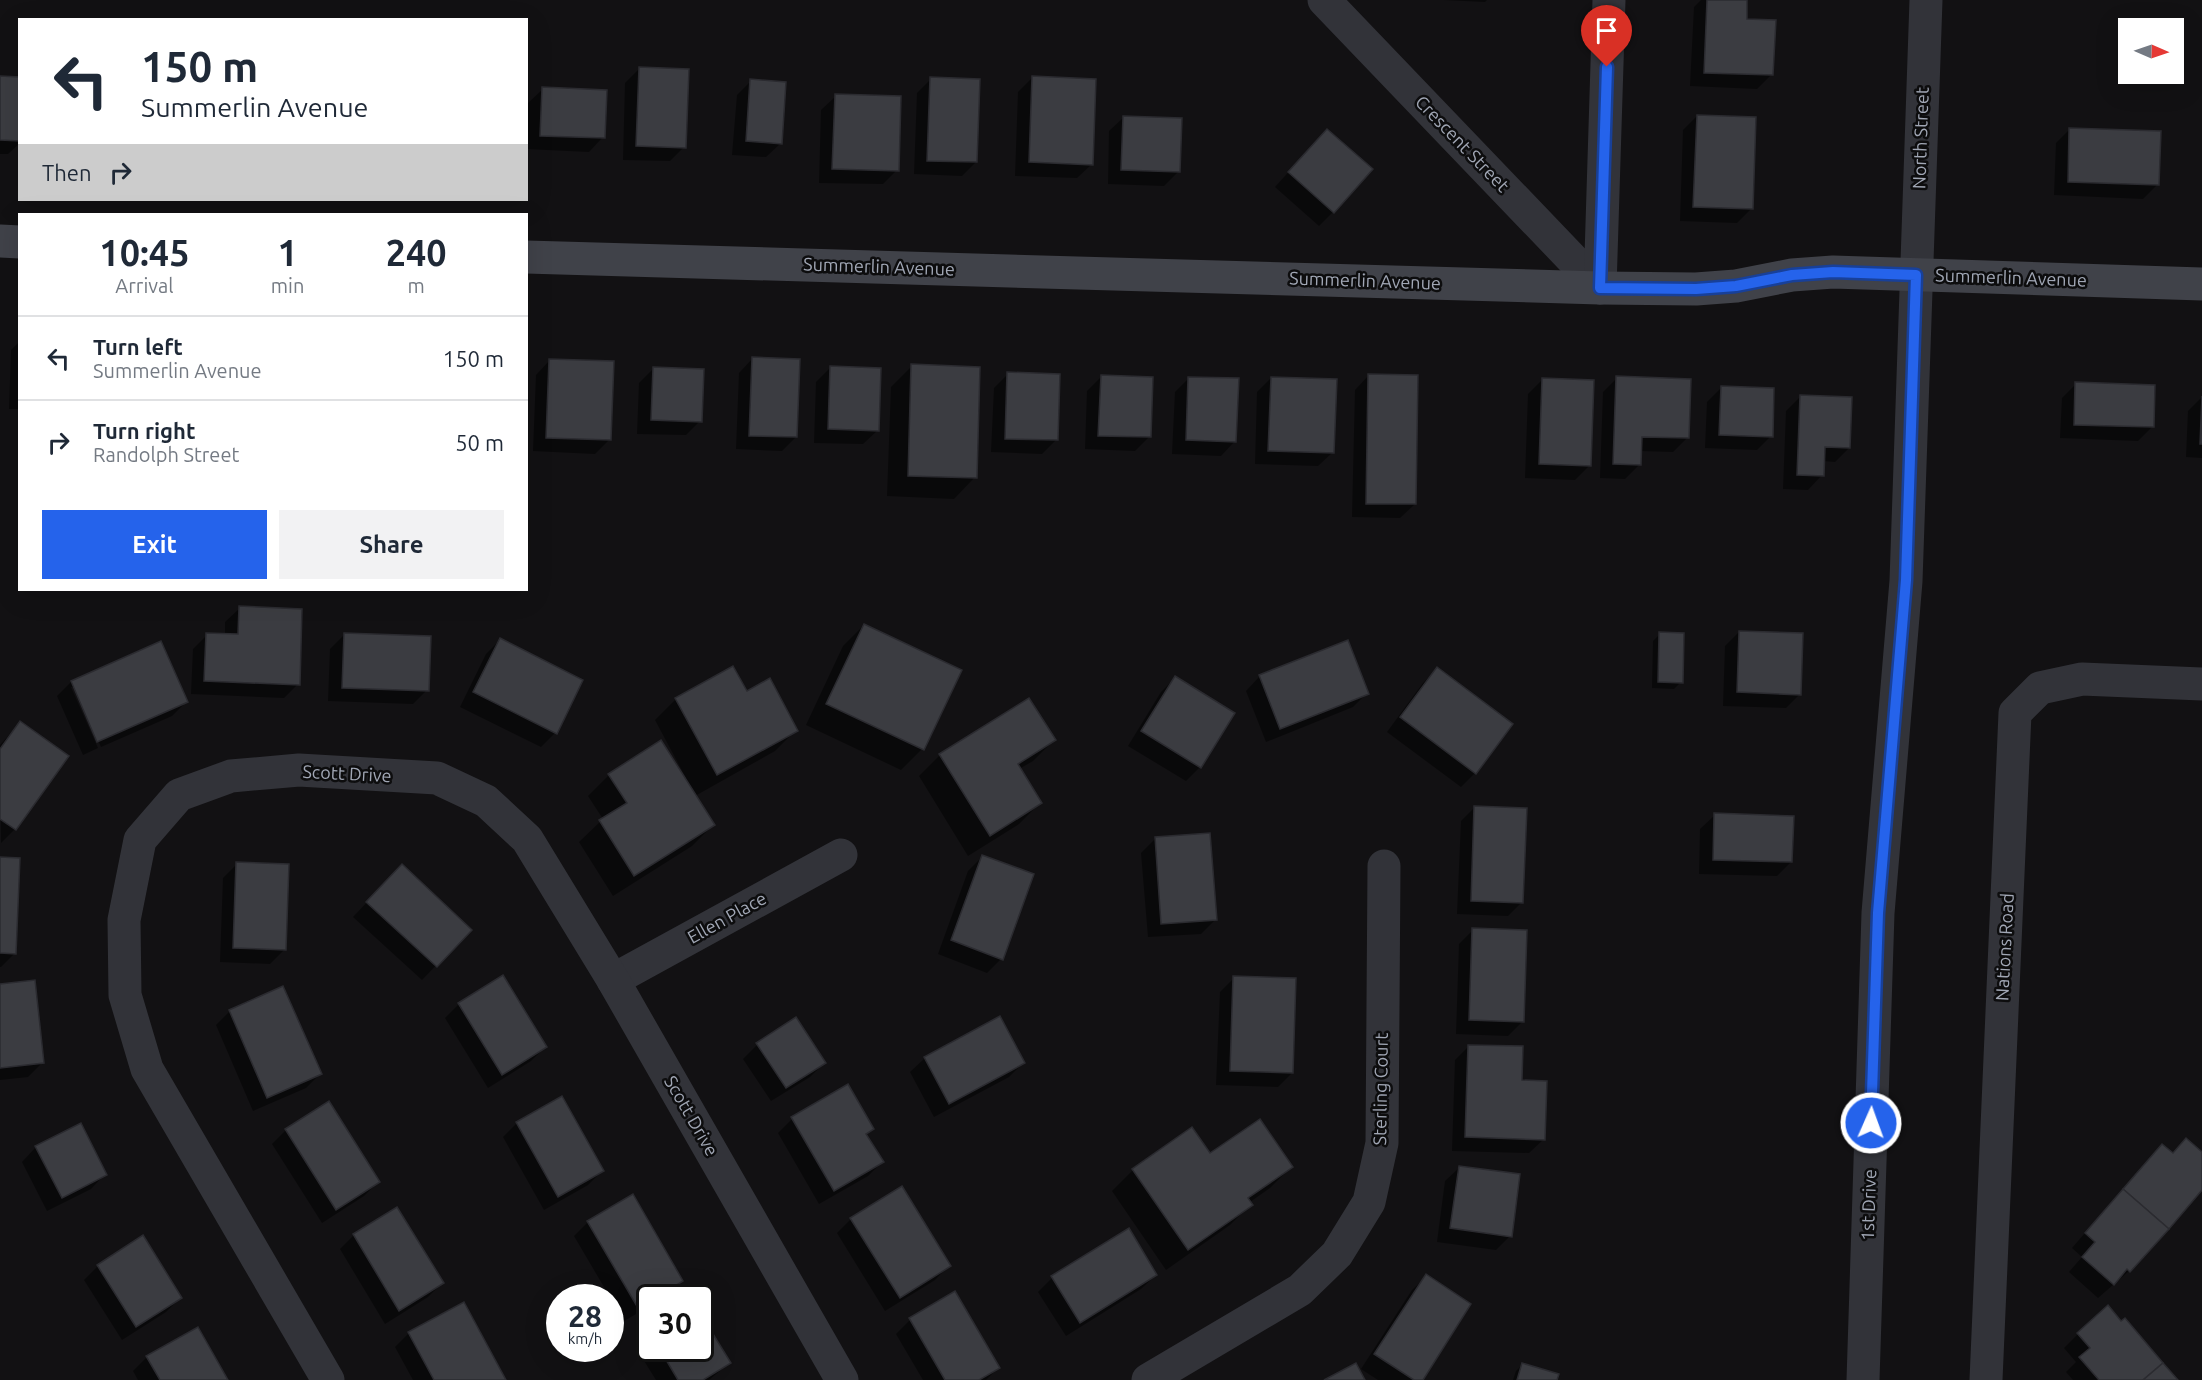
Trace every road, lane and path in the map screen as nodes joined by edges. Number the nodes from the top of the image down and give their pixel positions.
1 (1324, 0) edge
2 (1609, 0) edge
3 (1926, 0) edge
4 (0, 241) edge
5 (18, 242) edge
6 (528, 257) edge
7 (1916, 275) junction
8 (2202, 284) edge
9 (1600, 288) junction
10 (2202, 684) edge
11 (841, 855) dead end
12 (1384, 866) dead end
13 (613, 980) junction
14 (328, 1380) edge
15 (842, 1380) edge
16 (1148, 1380) edge
17 (1863, 1380) edge
18 (1986, 1380) edge

1 - 9 street, Crescent Street
2 - 9 street
3 - 7 street, North Street
4 - 5 street
6 - 9 street, Summerlin Avenue
7 - 8 street, Summerlin Avenue
7 - 9 street, Summerlin Avenue
7 - 17 street, 1st Drive
10 - 18 street, Nations Road
11 - 13 street, Ellen Place
12 - 16 street, Sterling Court
13 - 14 street, Scott Drive
13 - 15 street, Scott Drive

